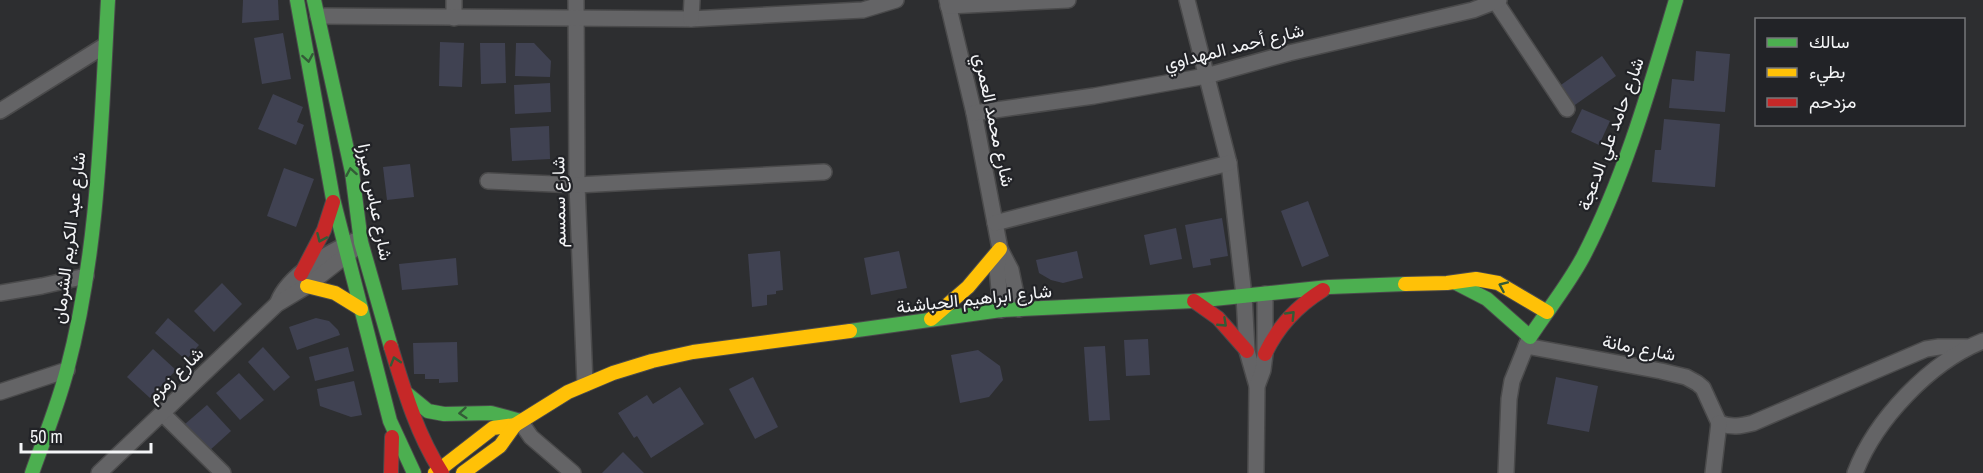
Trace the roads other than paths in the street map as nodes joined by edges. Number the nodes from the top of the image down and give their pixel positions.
1 (108, 0) edge
2 (297, 0) edge
3 (314, 0) edge
4 (454, 0) edge
5 (576, 0) edge
6 (692, 0) edge
7 (896, 0) edge
8 (1068, 0) edge
9 (1186, 0) edge
10 (1676, 0) edge
11 (1498, 1) edge
12 (947, 3) edge
13 (318, 16) junction
14 (454, 18) junction
15 (577, 19) junction
16 (691, 19) junction
17 (104, 46) junction
18 (1206, 76) junction
19 (1567, 109) dead end
20 (0, 111) edge
21 (974, 113) junction
22 (1229, 164) junction
23 (824, 172) dead end
24 (488, 181) dead end
25 (578, 185) junction
26 (333, 198) junction
27 (995, 223) junction
28 (361, 240) junction
29 (1000, 249) junction
30 (346, 250) junction
31 (86, 276) junction
32 (304, 280) junction
33 (1454, 282) junction
34 (1329, 287) junction
35 (0, 293) edge
36 (1265, 294) junction
37 (1244, 296) junction
38 (1194, 301) junction
39 (361, 309) junction
40 (1019, 309) junction
41 (1001, 310) junction
42 (1547, 312) junction
43 (930, 320) junction
44 (1983, 341) edge
45 (1528, 342) junction
46 (1967, 347) junction
47 (1247, 351) junction
48 (1265, 354) junction
49 (67, 370) junction
50 (585, 384) junction
51 (1257, 386) junction
52 (0, 392) edge
53 (404, 392) junction
54 (163, 414) junction
55 (390, 421) junction
56 (517, 423) junction
57 (1719, 423) junction
58 (439, 472) edge
59 (32, 473) edge
60 (99, 473) edge
61 (223, 473) edge
62 (391, 473) edge
63 (414, 473) edge
64 (463, 473) edge
65 (573, 473) edge
66 (1256, 473) edge
67 (1506, 473) edge
68 (1713, 473) edge
69 (1855, 473) edge

1 - 17 street, شارع عبد الكريم الشرمان
2 -> 26 street, شارع عباس ميرزا
3 - 13 street, شارع عباس ميرزا
4 - 14 street
5 - 15 street, شارع سمسم
6 - 16 street
7 - 16 street
8 - 12 street
9 - 18 street
10 - 42 street, شارع حامد علي الدعجة
11 - 18 street, شارع أحمد المهداوي
11 - 19 street
12 - 21 street, شارع محمد العمري
13 - 14 street
28 -> 13 street, شارع عباس ميرزا
14 - 15 street
15 - 16 street
15 - 25 street, شارع سمسم
17 - 20 street
17 - 31 street, شارع عبد الكريم الشرمان
18 - 21 street, شارع أحمد المهداوي
18 - 22 street
21 - 27 street, شارع محمد العمري
22 - 27 street
22 - 37 street
23 - 25 street
24 - 25 street
25 - 50 street, شارع سمسم
26 - 30 street, شارع عباس ميرزا
26 -> 32 street
27 - 29 street, شارع محمد العمري
28 - 30 street, شارع زمزم
53 -> 28 street, شارع عباس ميرزا
29 - 40 street, شارع محمد العمري
29 - 41 street, شارع محمد العمري
29 - 43 street
30 - 32 street, شارع زمزم
30 - 39 street, شارع عباس ميرزا
31 - 35 street
31 - 49 street, شارع عبد الكريم الشرمان
32 - 39 street
32 - 54 street, شارع زمزم
33 - 34 street, شارع ابراهيم الحباشنة
42 -> 33 street, شارع ابراهيم الحباشنة
33 - 45 street, شارع ابراهيم الحباشنة
34 - 36 street, شارع ابراهيم الحباشنة
48 -> 34 street
36 - 37 street, شارع ابراهيم الحباشنة
36 - 48 street
37 - 38 street, شارع ابراهيم الحباشنة
37 - 47 street
38 - 40 street, شارع ابراهيم الحباشنة
38 -> 47 street
39 - 55 street, شارع عباس ميرزا
40 - 41 street, شارع ابراهيم الحباشنة
41 - 43 street, شارع ابراهيم الحباشنة
42 - 45 street, شارع حامد علي الدعجة
43 - 50 street, شارع ابراهيم الحباشنة
44 - 46 street
45 - 57 street, شارع رمانة
45 - 67 street
46 - 57 street
46 - 69 street
47 - 51 street
48 - 51 street
49 - 52 street
49 - 59 street, شارع عبد الكريم الشرمان
50 - 56 street, شارع ابراهيم الحباشنة
51 - 66 street
56 -> 53 street
53 - 58 street, شارع عباس ميرزا
54 - 60 street, شارع زمزم
54 - 61 street
55 - 62 street
55 - 63 street, شارع عباس ميرزا
56 - 58 street, شارع ابراهيم الحباشنة
56 - 64 street, شارع ابراهيم الحباشنة
56 - 65 street
57 - 68 street

